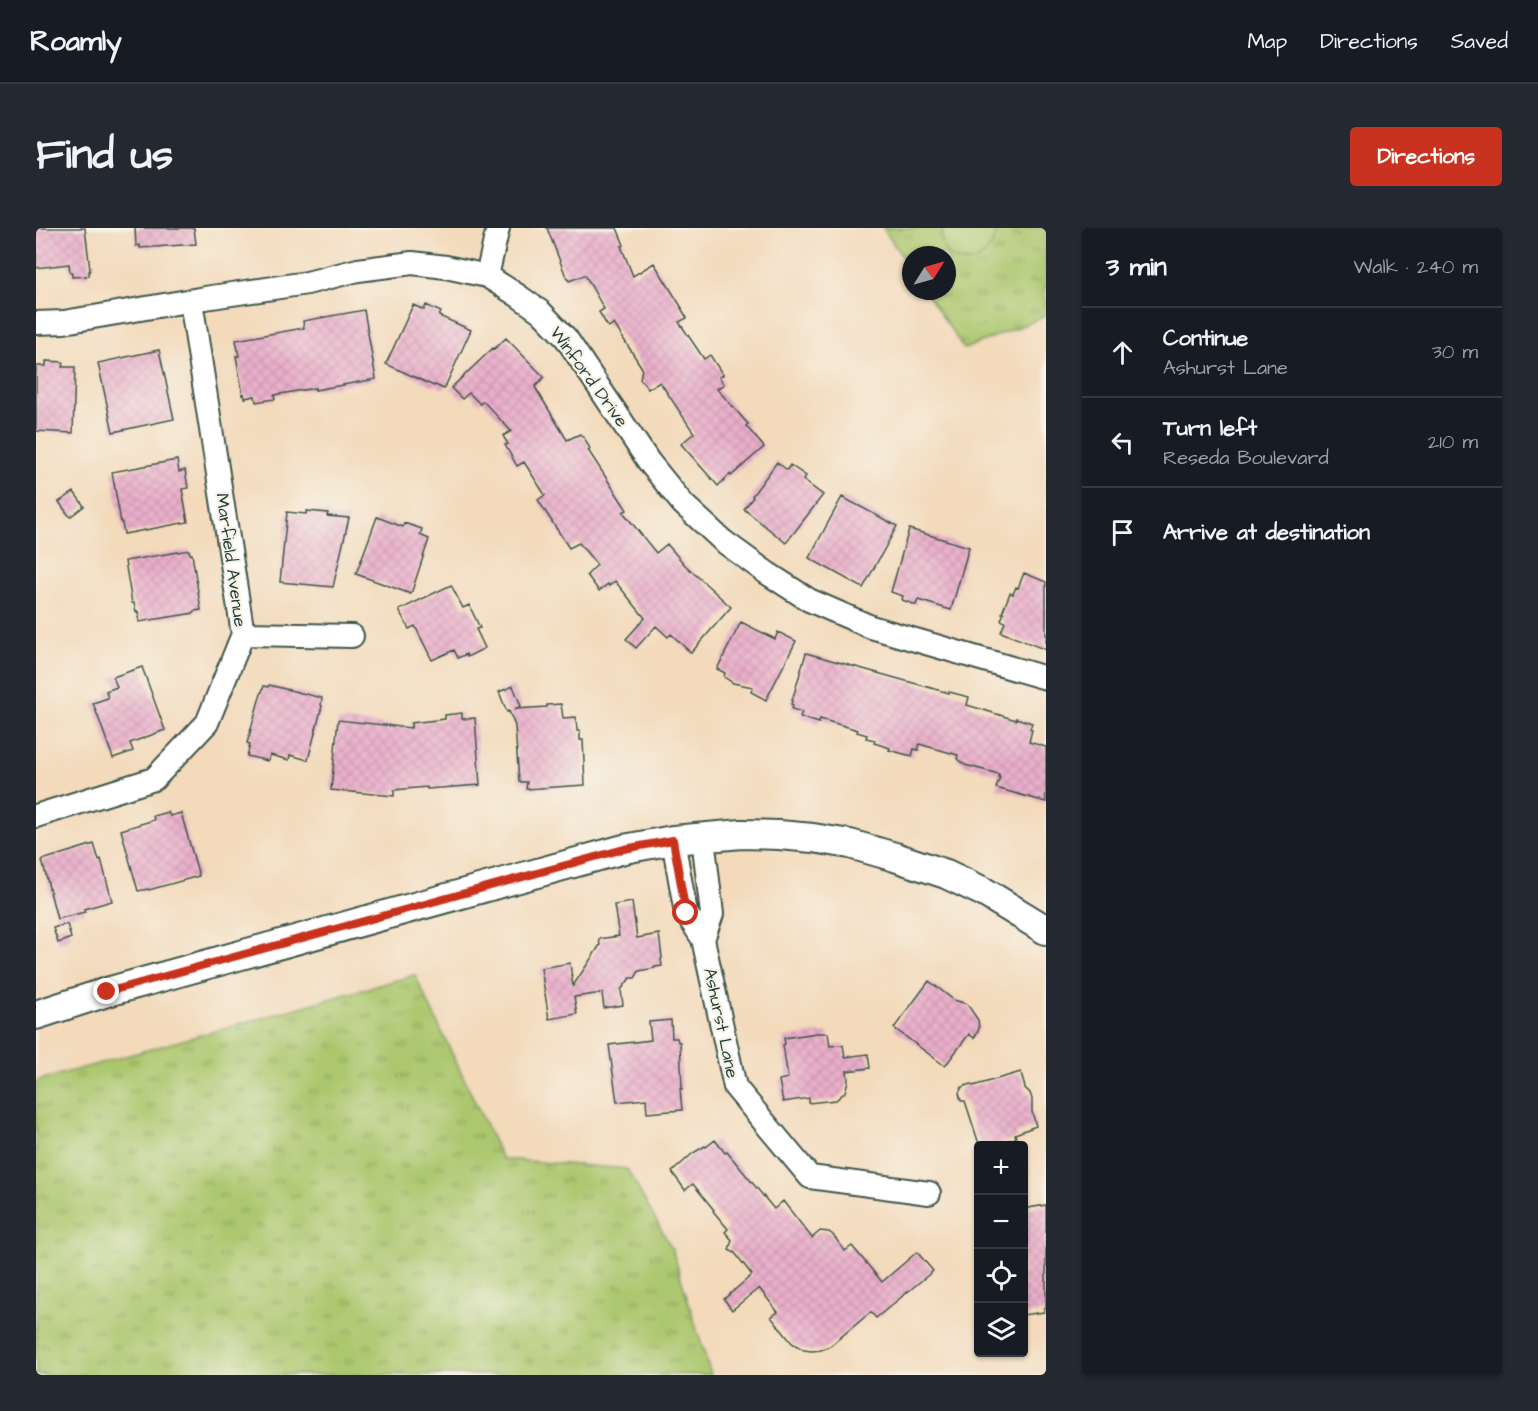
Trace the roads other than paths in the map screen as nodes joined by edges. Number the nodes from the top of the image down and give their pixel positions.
1 (498, 228) edge
2 (487, 276) junction
3 (191, 300) junction
4 (36, 323) edge
5 (243, 634) junction
6 (352, 636) dead end
7 (1046, 678) edge
8 (36, 816) edge
9 (703, 838) junction
10 (673, 840) junction
11 (1046, 930) edge
12 (703, 939) junction
13 (36, 1015) edge
14 (929, 1194) dead end

1 - 2 street
2 - 3 street, Winford Drive
2 - 7 street, Winford Drive
3 - 4 street, Winford Drive
3 - 5 street, Marfield Avenue
5 - 6 street
5 - 8 street, Marfield Avenue
9 - 10 main road
9 - 11 main road
9 - 12 street, Ashurst Lane
10 - 12 street, Ashurst Lane
10 - 13 main road
12 - 14 street, Ashurst Lane

